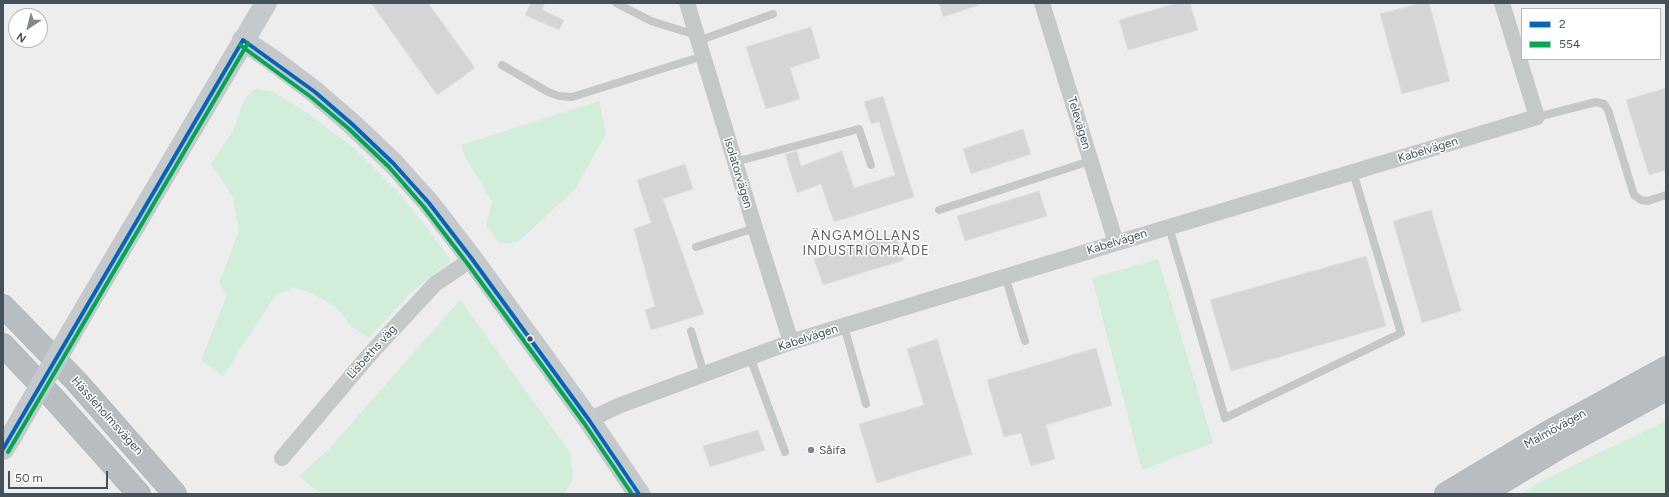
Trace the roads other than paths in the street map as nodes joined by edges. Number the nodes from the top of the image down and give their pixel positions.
1 (266, 3) edge
2 (616, 3) edge
3 (687, 3) edge
4 (1042, 3) edge
5 (1502, 3) edge
6 (773, 14) dead end
7 (697, 38) junction
8 (243, 40) junction
9 (703, 56) junction
10 (502, 64) dead end
11 (1537, 117) junction
12 (1090, 161) junction
13 (735, 162) junction
14 (871, 165) dead end
15 (1353, 172) junction
16 (1666, 195) edge
17 (939, 210) dead end
18 (1169, 227) junction
19 (755, 228) junction
20 (1116, 242) junction
21 (696, 247) dead end
22 (472, 259) junction
23 (1006, 276) junction
24 (3, 306) edge
25 (844, 326) junction
26 (691, 331) dead end
27 (1025, 341) dead end
28 (791, 342) junction
29 (3, 345) edge
30 (750, 357) junction
31 (1666, 368) edge
32 (704, 374) junction
33 (1666, 389) edge
34 (866, 404) dead end
35 (589, 420) junction
36 (7, 442) edge
37 (785, 452) dead end
38 (282, 458) dead end
39 (139, 494) edge
40 (176, 494) edge
41 (639, 494) edge
42 (1446, 494) edge
43 (1482, 494) edge

1 - 8 street
2 - 7 lane
3 - 7 street, Isolatorvägen
4 - 12 street, Televägen
5 - 11 street
6 - 7 lane
7 - 9 street, Isolatorvägen
8 - 22 street
8 - 36 street, bridge
9 - 10 lane
9 - 13 street, Isolatorvägen
11 - 15 street, Kabelvägen
11 - 16 lane
12 - 17 lane
12 - 20 street, Televägen
13 - 14 lane
13 - 19 street, Isolatorvägen
15 - 18 street, Kabelvägen
15 - 18 lane
18 - 20 street, Kabelvägen
19 - 21 lane
19 - 28 street, Isolatorvägen
20 - 23 street, Kabelvägen
22 - 35 street
22 - 38 street, Lisbeths väg
23 - 25 street, Kabelvägen
23 - 27 lane
24 - 40 highway, Hässleholmsvägen
25 - 28 street, Kabelvägen
25 - 34 lane
26 - 32 lane
28 - 30 street, Kabelvägen
29 - 39 highway
30 - 32 street, Kabelvägen
30 - 37 lane
31 - 42 highway, Malmövägen
32 - 35 street, Kabelvägen
33 - 43 highway, Malmövägen
35 - 41 street

